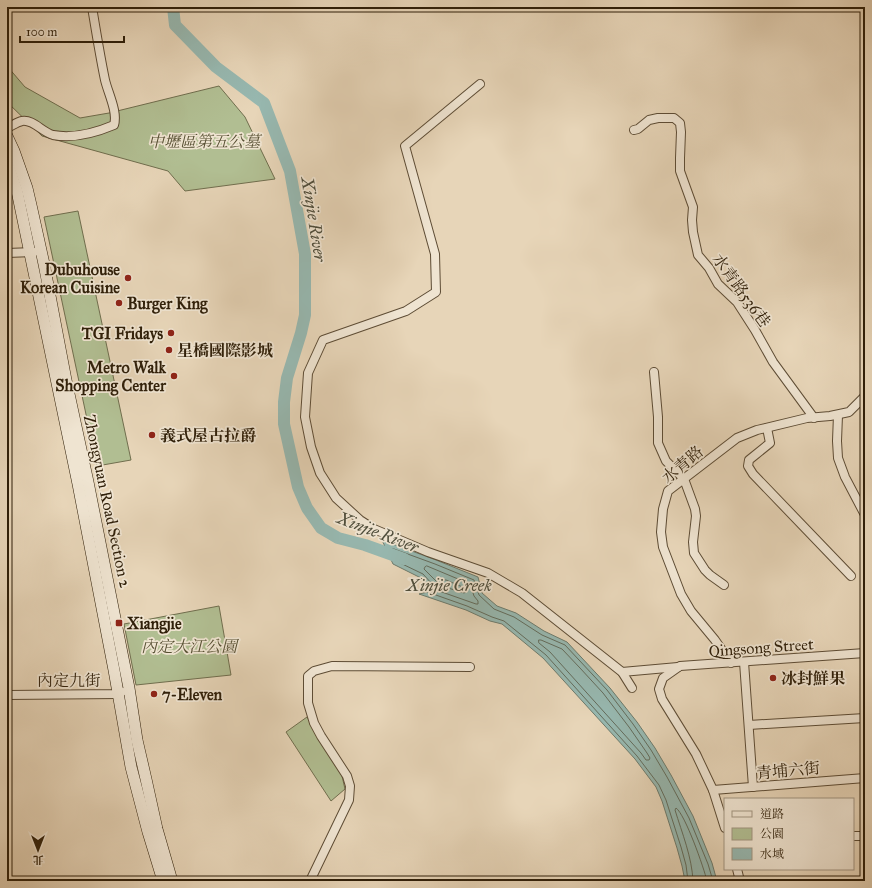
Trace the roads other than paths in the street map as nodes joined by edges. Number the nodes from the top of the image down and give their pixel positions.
1 (92, 7) edge
2 (480, 84) dead end
3 (7, 128) edge
4 (634, 130) dead end
5 (7, 136) edge
6 (7, 162) edge
7 (36, 251) junction
8 (7, 253) edge
9 (654, 372) dead end
10 (865, 396) edge
11 (838, 415) junction
12 (814, 418) junction
13 (767, 428) junction
14 (684, 479) junction
15 (865, 515) edge
16 (851, 576) dead end
17 (724, 585) dead end
18 (865, 653) edge
19 (744, 662) junction
20 (731, 663) junction
21 (470, 667) dead end
22 (678, 667) junction
23 (622, 672) junction
24 (129, 688) junction
25 (632, 688) dead end
26 (118, 694) junction
27 (7, 695) edge
28 (865, 718) edge
29 (749, 725) junction
30 (865, 778) edge
31 (753, 787) junction
32 (713, 790) junction
33 (724, 825) edge
34 (854, 836) edge
35 (865, 836) edge
36 (738, 870) edge
37 (163, 881) edge
38 (172, 881) edge
39 (310, 881) edge
40 (740, 881) edge

1 - 3 street
2 - 23 street
4 - 12 street, 水青路536巷
5 - 7 main road, Zhongyuan Road Section 2
6 - 7 main road, Zhongyuan Road Section 2
7 - 8 street
7 - 24 main road, Zhongyuan Road Section 2
7 - 26 main road, Zhongyuan Road Section 2
9 - 14 street
10 - 11 street, 水青路
11 - 12 street, 水青路
11 - 15 street
12 - 13 street, 水青路
13 - 14 street, 水青路
13 - 16 street
14 - 17 street
14 - 20 street, 水青路
18 - 19 street, Qingsong Street
19 - 20 street, Qingsong Street
19 - 29 street
20 - 22 street, Qingsong Street
21 - 39 street
22 - 23 street, Qingsong Street
22 - 32 street
23 - 25 street
24 - 26 street, 內定九街
24 - 38 main road, Zhongyuan Road Section 2
26 - 27 street, 內定九街
26 - 37 main road, Zhongyuan Road Section 2
28 - 29 street
29 - 31 street
30 - 31 street, 青埔六街
31 - 32 street, 青埔六街
32 - 33 street
34 - 35 street
36 - 40 street

